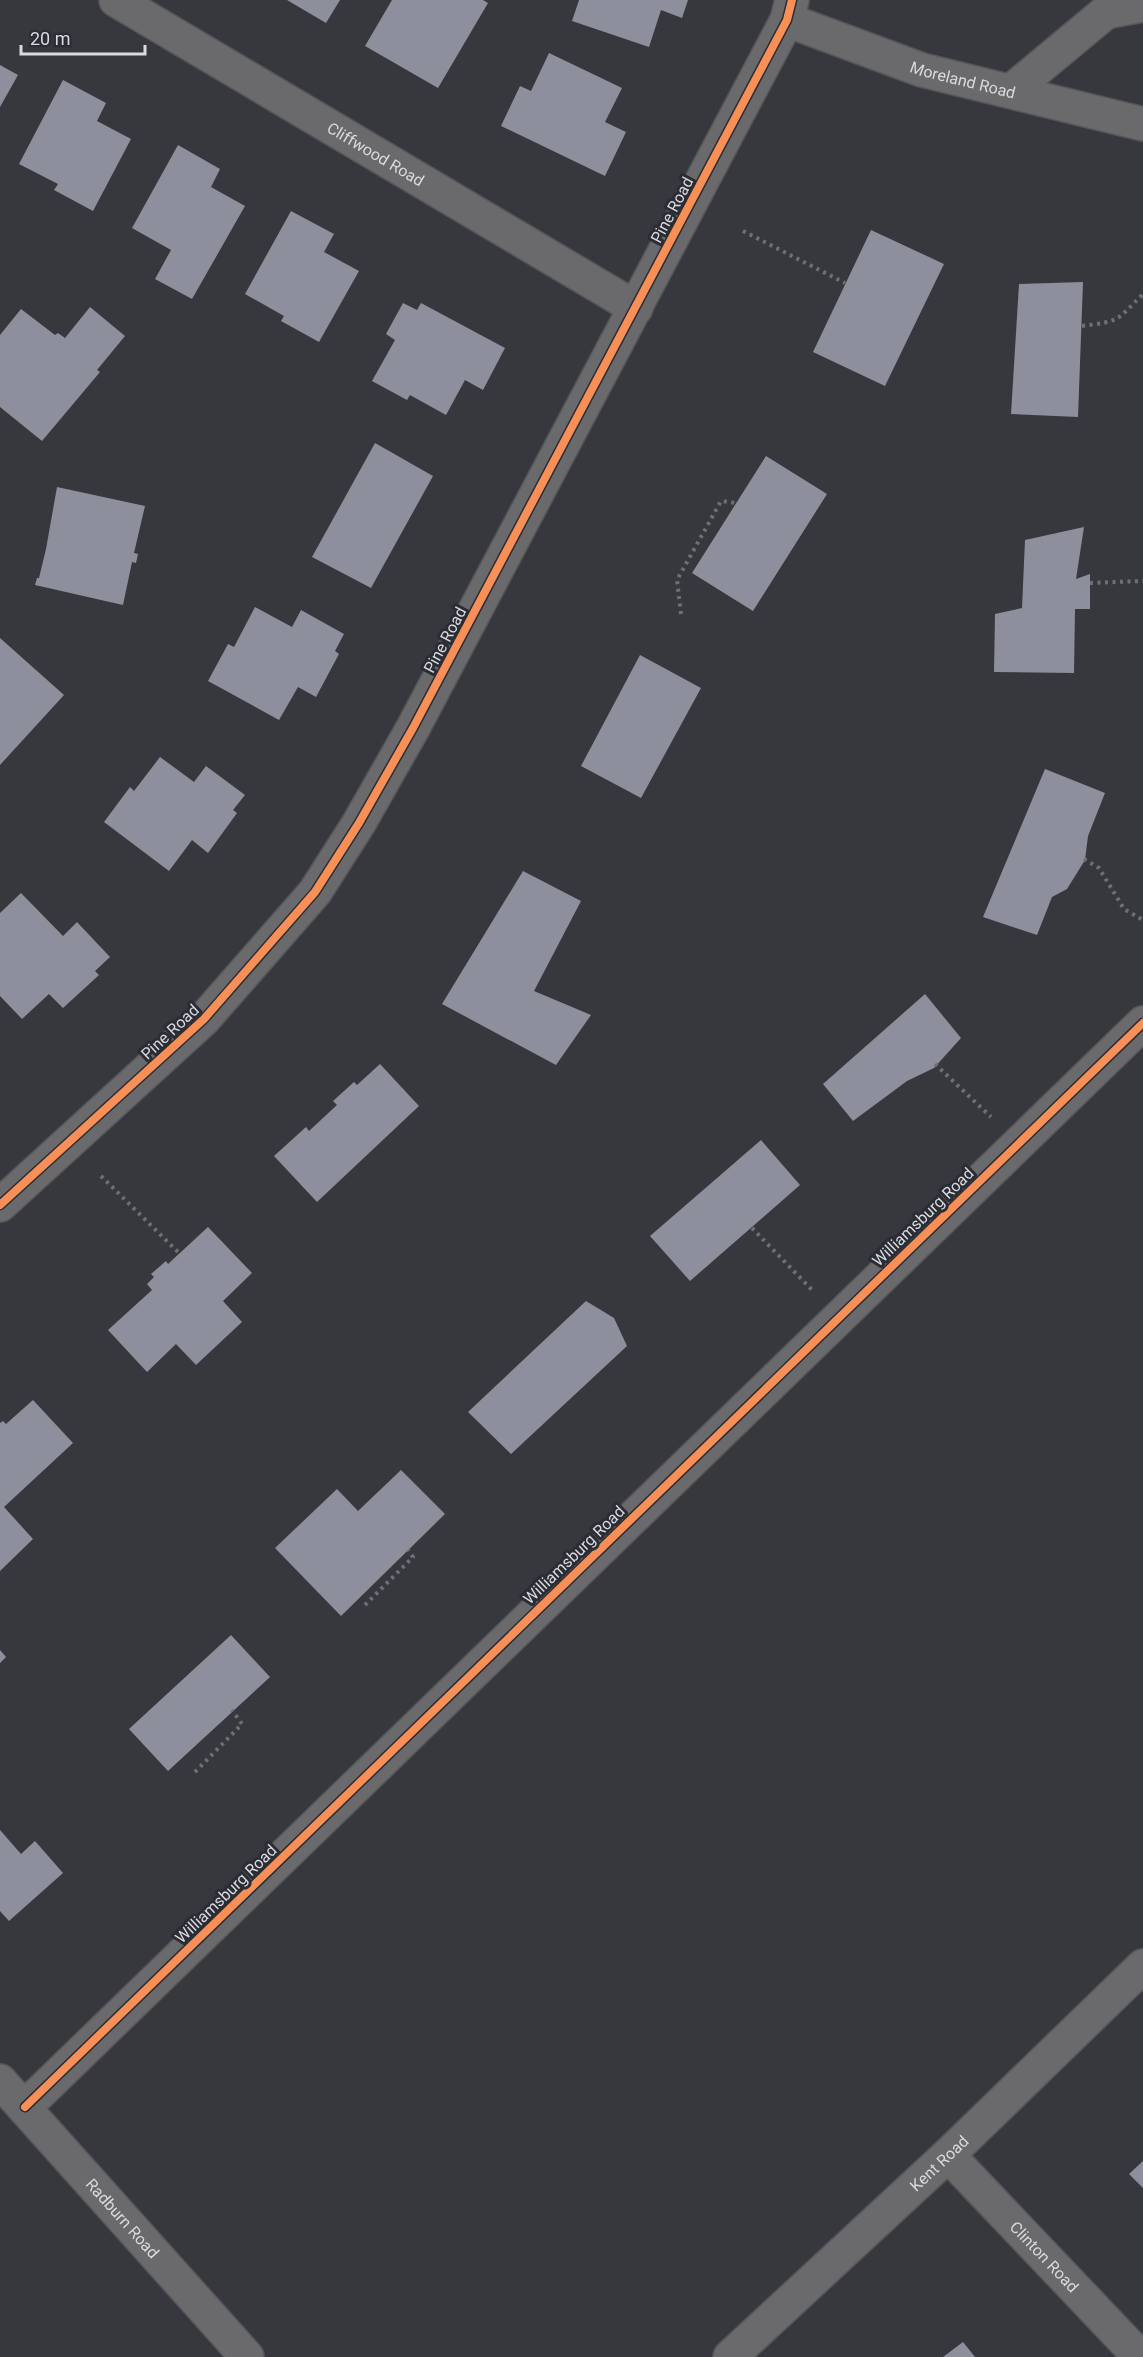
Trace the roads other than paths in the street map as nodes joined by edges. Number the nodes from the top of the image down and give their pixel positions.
1 (116, 0) edge
2 (1143, 5) edge
3 (789, 10) edge
4 (1011, 92) junction
5 (1143, 124) edge
6 (636, 308) junction
7 (1143, 1023) edge
8 (0, 1205) edge
9 (1143, 1966) edge
10 (0, 2081) edge
11 (25, 2107) junction
12 (948, 2155) junction
13 (247, 2357) edge
14 (730, 2357) edge
15 (1140, 2357) edge

1 - 6 street, Cliffwood Road
2 - 4 street
3 - 4 street, Moreland Road
3 - 6 street, Pine Road
4 - 5 street, Moreland Road
6 - 8 street, Pine Road
7 - 11 street, Williamsburg Road
9 - 12 street, Kent Road
10 - 11 street, Radburn Road
11 - 13 street, Radburn Road
12 - 14 street, Kent Road
12 - 15 street, Clinton Road

